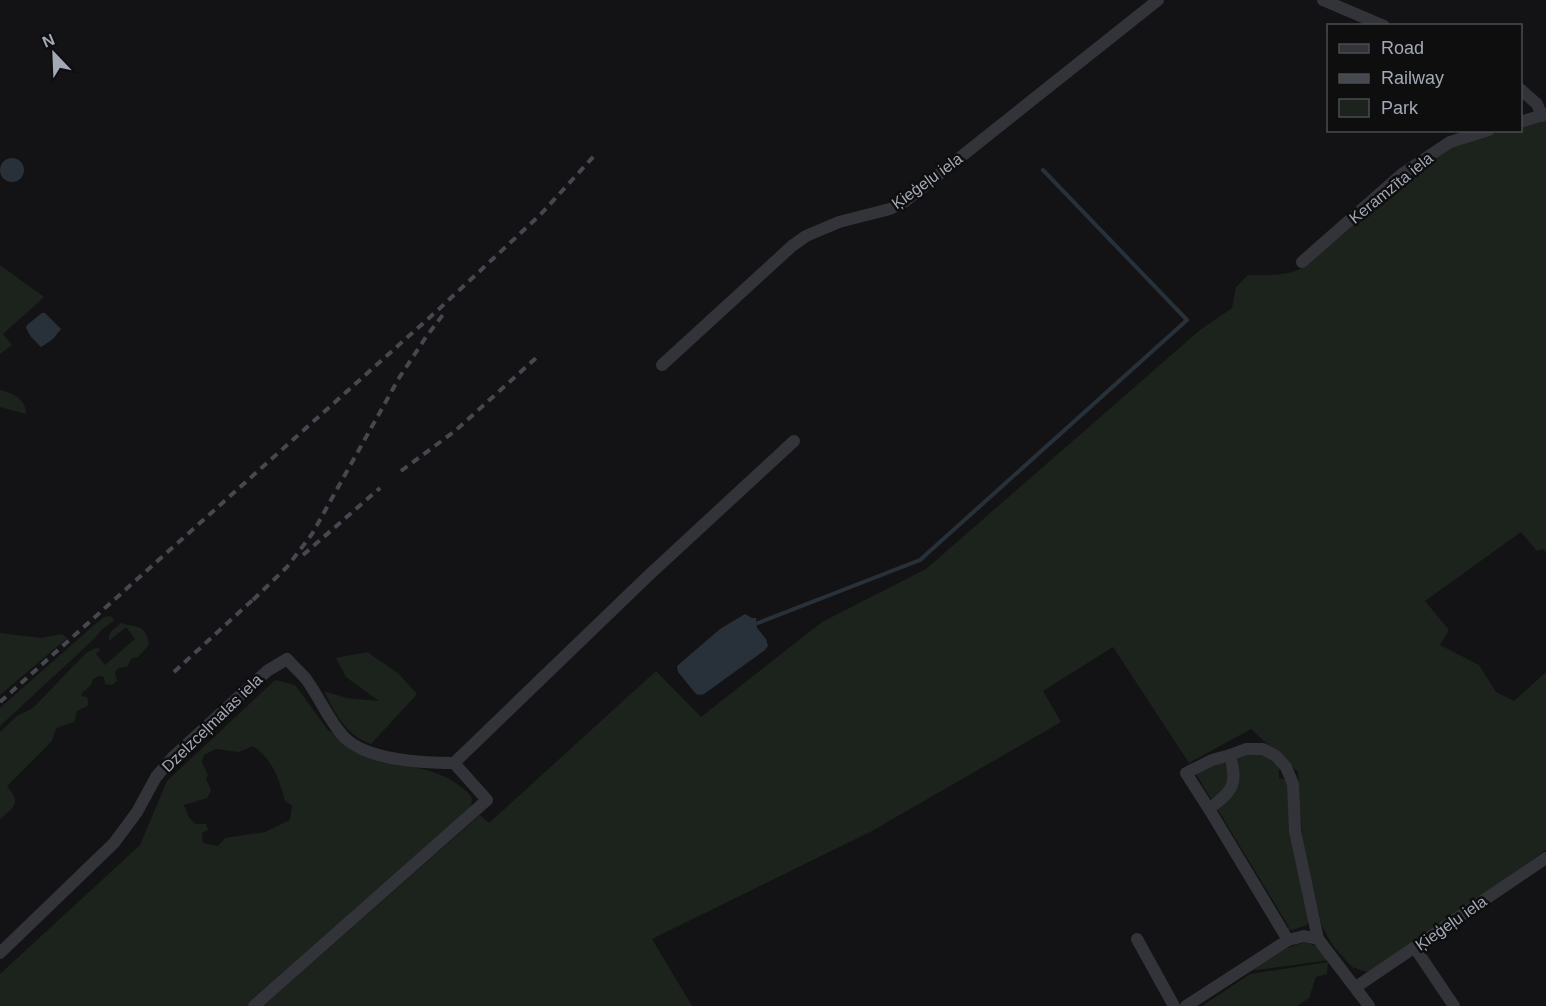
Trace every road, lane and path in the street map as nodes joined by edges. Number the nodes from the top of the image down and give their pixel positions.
1 (1158, 0) edge
2 (1323, 0) edge
3 (1379, 24) edge
4 (1522, 90) edge
5 (1544, 115) edge
6 (1522, 122) edge
7 (1483, 132) edge
8 (1302, 262) dead end
9 (662, 365) dead end
10 (794, 441) dead end
11 (1230, 755) junction
12 (454, 763) junction
13 (1209, 809) junction
14 (1546, 858) edge
15 (1137, 939) dead end
16 (1318, 939) junction
17 (1288, 940) junction
18 (1415, 948) junction
19 (0, 953) edge
20 (1356, 987) junction
21 (254, 1006) edge
22 (1174, 1006) edge
23 (1186, 1006) edge
24 (1369, 1006) edge
25 (1454, 1006) edge

1 - 9 street, Ķieģeļu iela
2 - 3 street
4 - 5 street
5 - 6 street
7 - 8 street, Keramzīta iela
10 - 12 street
11 - 13 street
11 - 13 street
11 - 16 street
12 - 19 street, Dzelzceļmalas iela
12 - 21 street
13 - 17 street
14 - 18 street, Ķieģeļu iela
15 - 22 street
16 - 17 street
16 - 20 street
17 - 23 street
18 - 20 street, Ķieģeļu iela
18 - 25 street
20 - 24 street

